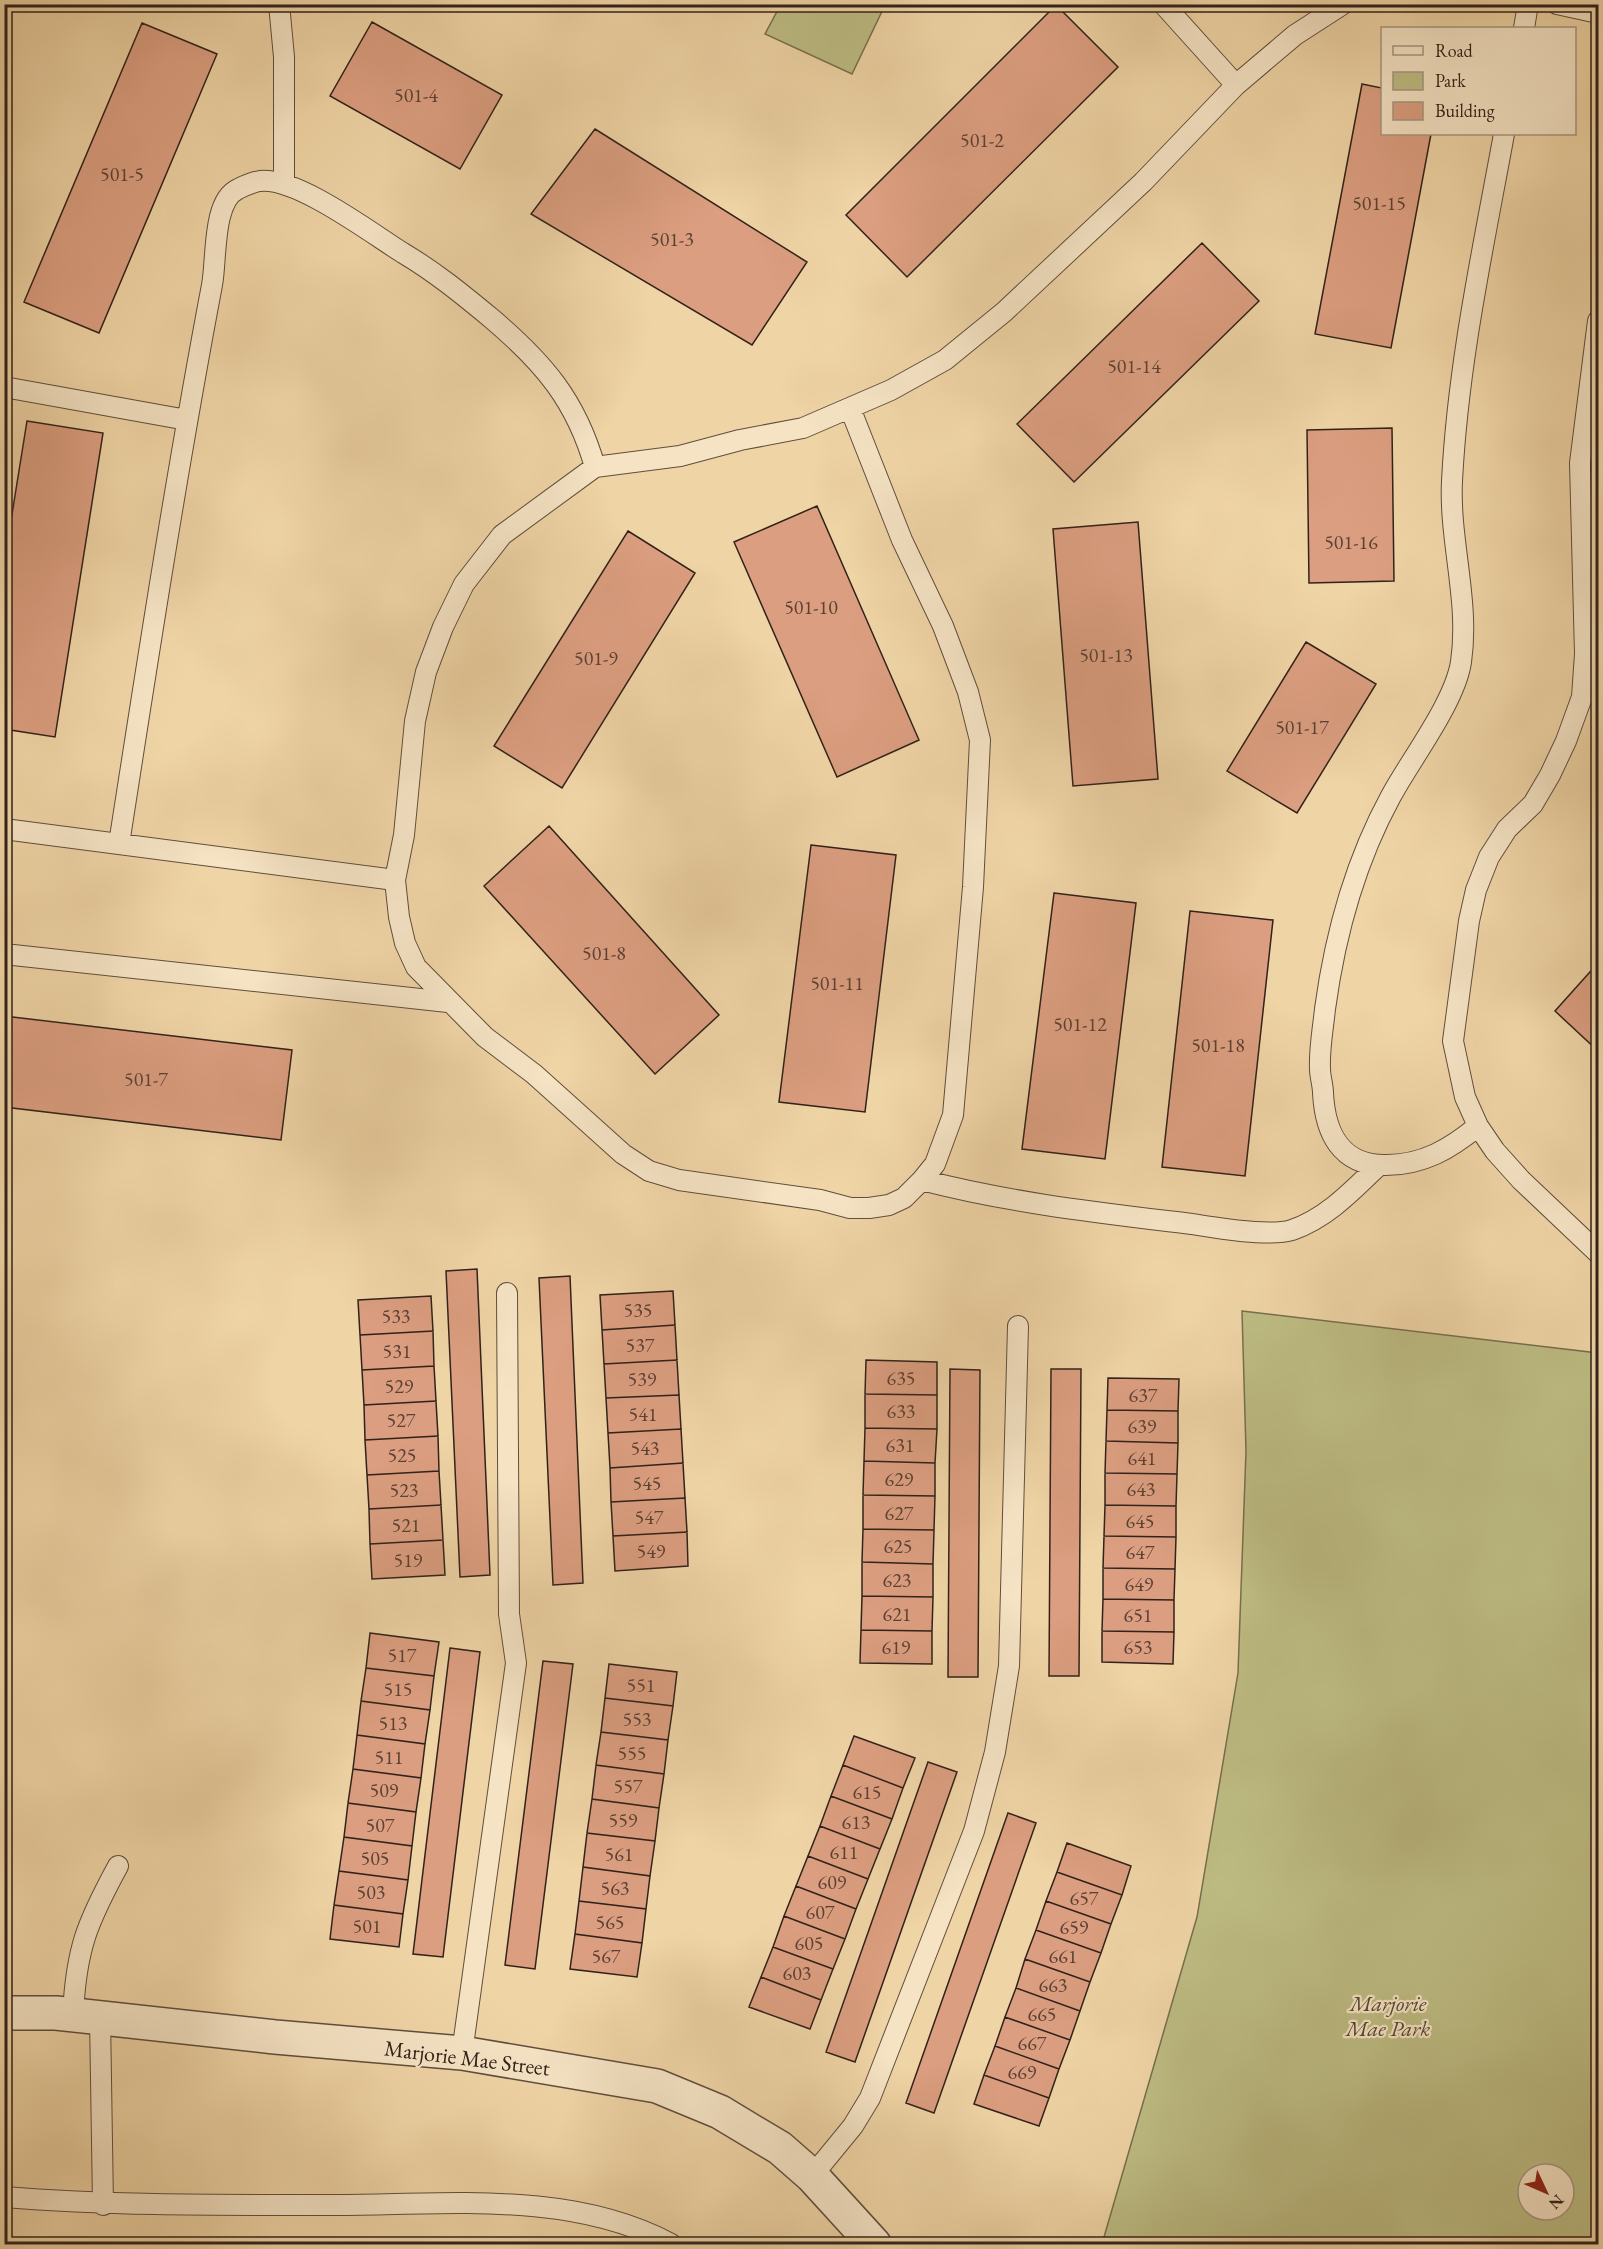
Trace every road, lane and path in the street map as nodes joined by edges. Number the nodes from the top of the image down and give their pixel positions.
1 (279, 4) edge
2 (1163, 4) edge
3 (1343, 4) edge
4 (1528, 4) edge
5 (1557, 4) edge
6 (1599, 13) edge
7 (1524, 27) edge
8 (1236, 86) junction
9 (1504, 135) edge
10 (284, 184) junction
11 (1599, 321) edge
12 (4, 387) edge
13 (850, 408) junction
14 (187, 420) junction
15 (595, 466) junction
16 (4, 829) edge
17 (119, 844) junction
18 (395, 880) junction
19 (4, 954) edge
20 (448, 1002) junction
21 (1478, 1126) junction
22 (1379, 1165) junction
23 (922, 1180) junction
24 (1599, 1253) edge
25 (507, 1293) dead end
26 (1018, 1326) dead end
27 (118, 1866) dead end
28 (4, 2013) edge
29 (87, 2016) junction
30 (462, 2053) junction
31 (812, 2176) junction
32 (4, 2197) edge
33 (104, 2205) junction
34 (671, 2244) edge
35 (874, 2244) edge

1 - 10 lane
2 - 8 lane
3 - 8 lane
4 - 7 lane
5 - 6 lane
8 - 13 lane
9 - 22 lane
10 - 14 lane
10 - 15 lane
11 - 21 lane
12 - 14 lane
13 - 15 lane
13 - 23 lane
14 - 17 lane
15 - 18 lane
16 - 17 lane
17 - 18 lane
18 - 20 lane
19 - 20 lane
20 - 23 lane
21 - 22 lane
21 - 24 lane
22 - 23 lane
25 - 30 lane
26 - 31 lane
27 - 29 lane
28 - 29 street, Marjorie Mae Street
29 - 30 street, Marjorie Mae Street
29 - 33 lane
30 - 31 street, Marjorie Mae Street
31 - 35 street, Marjorie Mae Street
32 - 33 lane
33 - 34 lane

